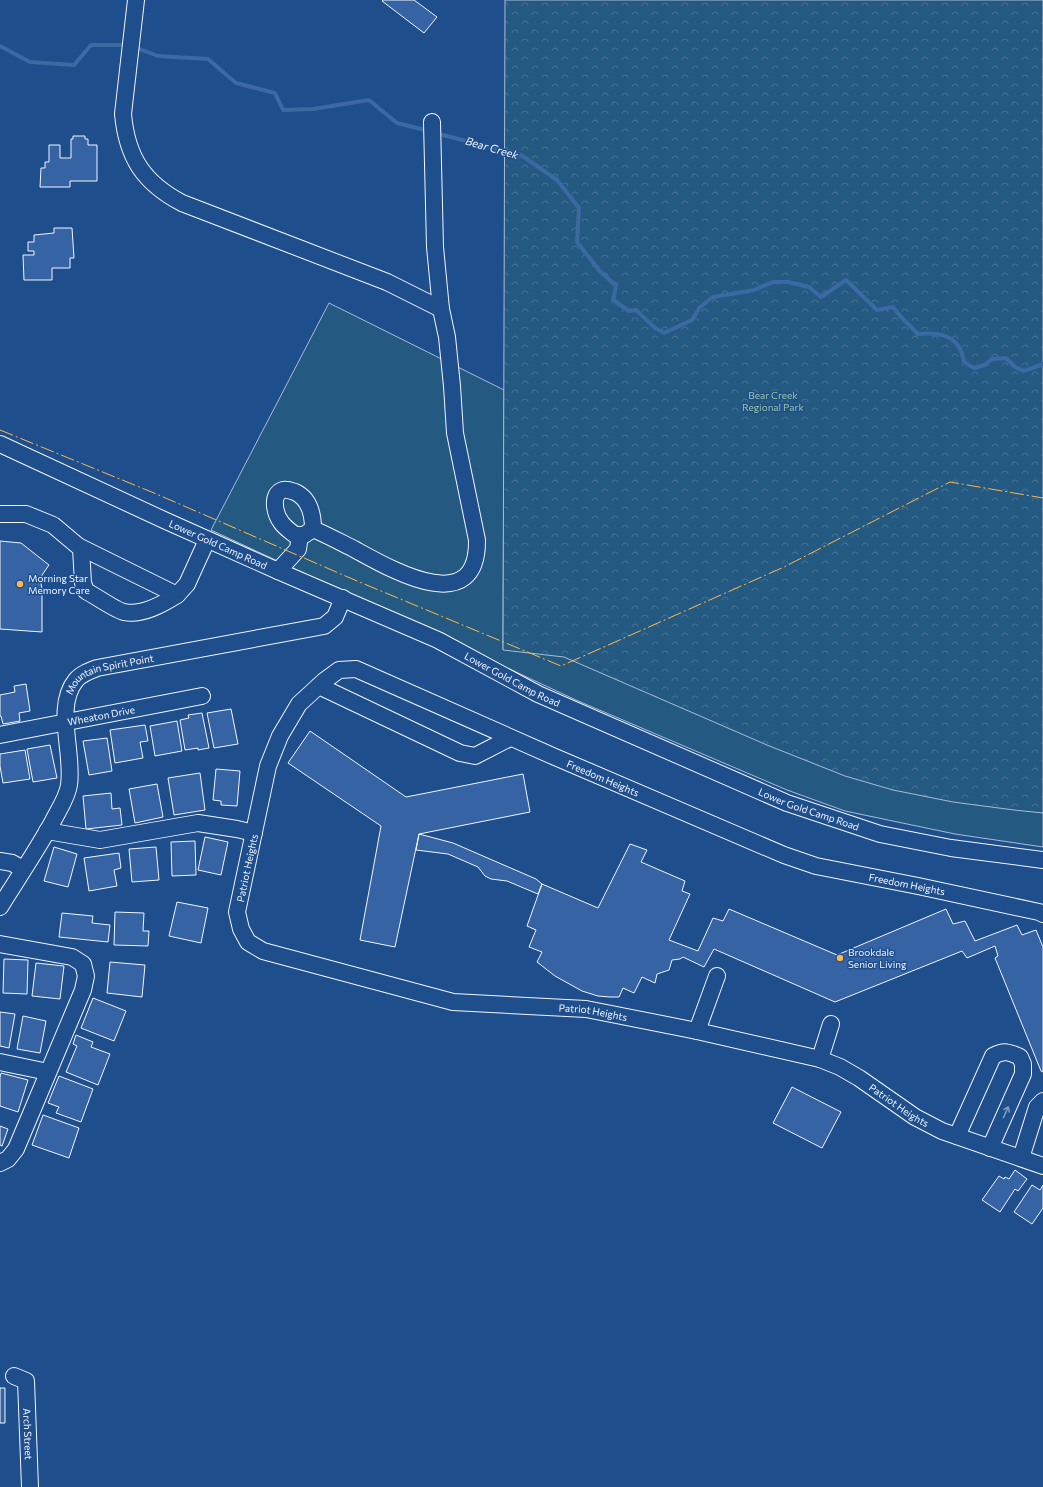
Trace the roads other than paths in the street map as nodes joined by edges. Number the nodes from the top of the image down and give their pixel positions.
1 (136, 0) edge
2 (432, 122) dead end
3 (441, 309) junction
4 (0, 444) edge
5 (0, 514) edge
6 (207, 540) junction
7 (81, 548) junction
8 (278, 571) junction
9 (177, 595) junction
10 (343, 598) junction
11 (319, 686) junction
12 (202, 696) dead end
13 (66, 723) junction
14 (0, 735) edge
15 (510, 738) junction
16 (255, 826) junction
17 (47, 832) junction
18 (1043, 860) edge
19 (0, 861) edge
20 (23, 869) junction
21 (0, 907) edge
22 (1043, 914) edge
23 (0, 944) edge
24 (717, 976) dead end
25 (831, 1024) dead end
26 (697, 1031) junction
27 (820, 1059) junction
28 (0, 1062) edge
29 (48, 1072) junction
30 (1043, 1101) edge
31 (957, 1136) junction
32 (990, 1148) junction
33 (1020, 1158) junction
34 (0, 1163) edge
35 (1043, 1166) edge
36 (20, 1378) dead end
37 (30, 1487) edge

1 - 3 street
2 - 3 street
3 - 8 street
4 - 6 street, Lower Gold Camp Road
5 - 7 street
6 - 8 street, Lower Gold Camp Road
6 - 9 street
7 - 9 street
7 - 9 street
8 - 10 street, Lower Gold Camp Road
10 - 13 street, Mountain Spirit Point
10 - 18 street, Lower Gold Camp Road
11 - 15 street
11 - 15 street, Freedom Heights
11 - 16 street, Freedom Heights
12 - 13 street, Wheaton Drive
13 - 14 street, Wheaton Drive
13 - 17 street, Mountain Spirit Point
15 - 22 street, Freedom Heights
16 - 17 street
16 - 26 street, Patriot Heights
17 - 20 street, Mountain Spirit Point
19 - 20 street
20 - 21 street, Mountain Spirit Point
23 - 29 street
24 - 26 street
25 - 27 street
26 - 27 street, Patriot Heights
27 - 31 street, Patriot Heights
28 - 29 street
29 - 34 street
30 - 33 street
31 - 32 street, Patriot Heights
32 -> 31 street
32 - 33 street, Patriot Heights
33 - 35 street, Patriot Heights
36 - 37 street, Arch Street

